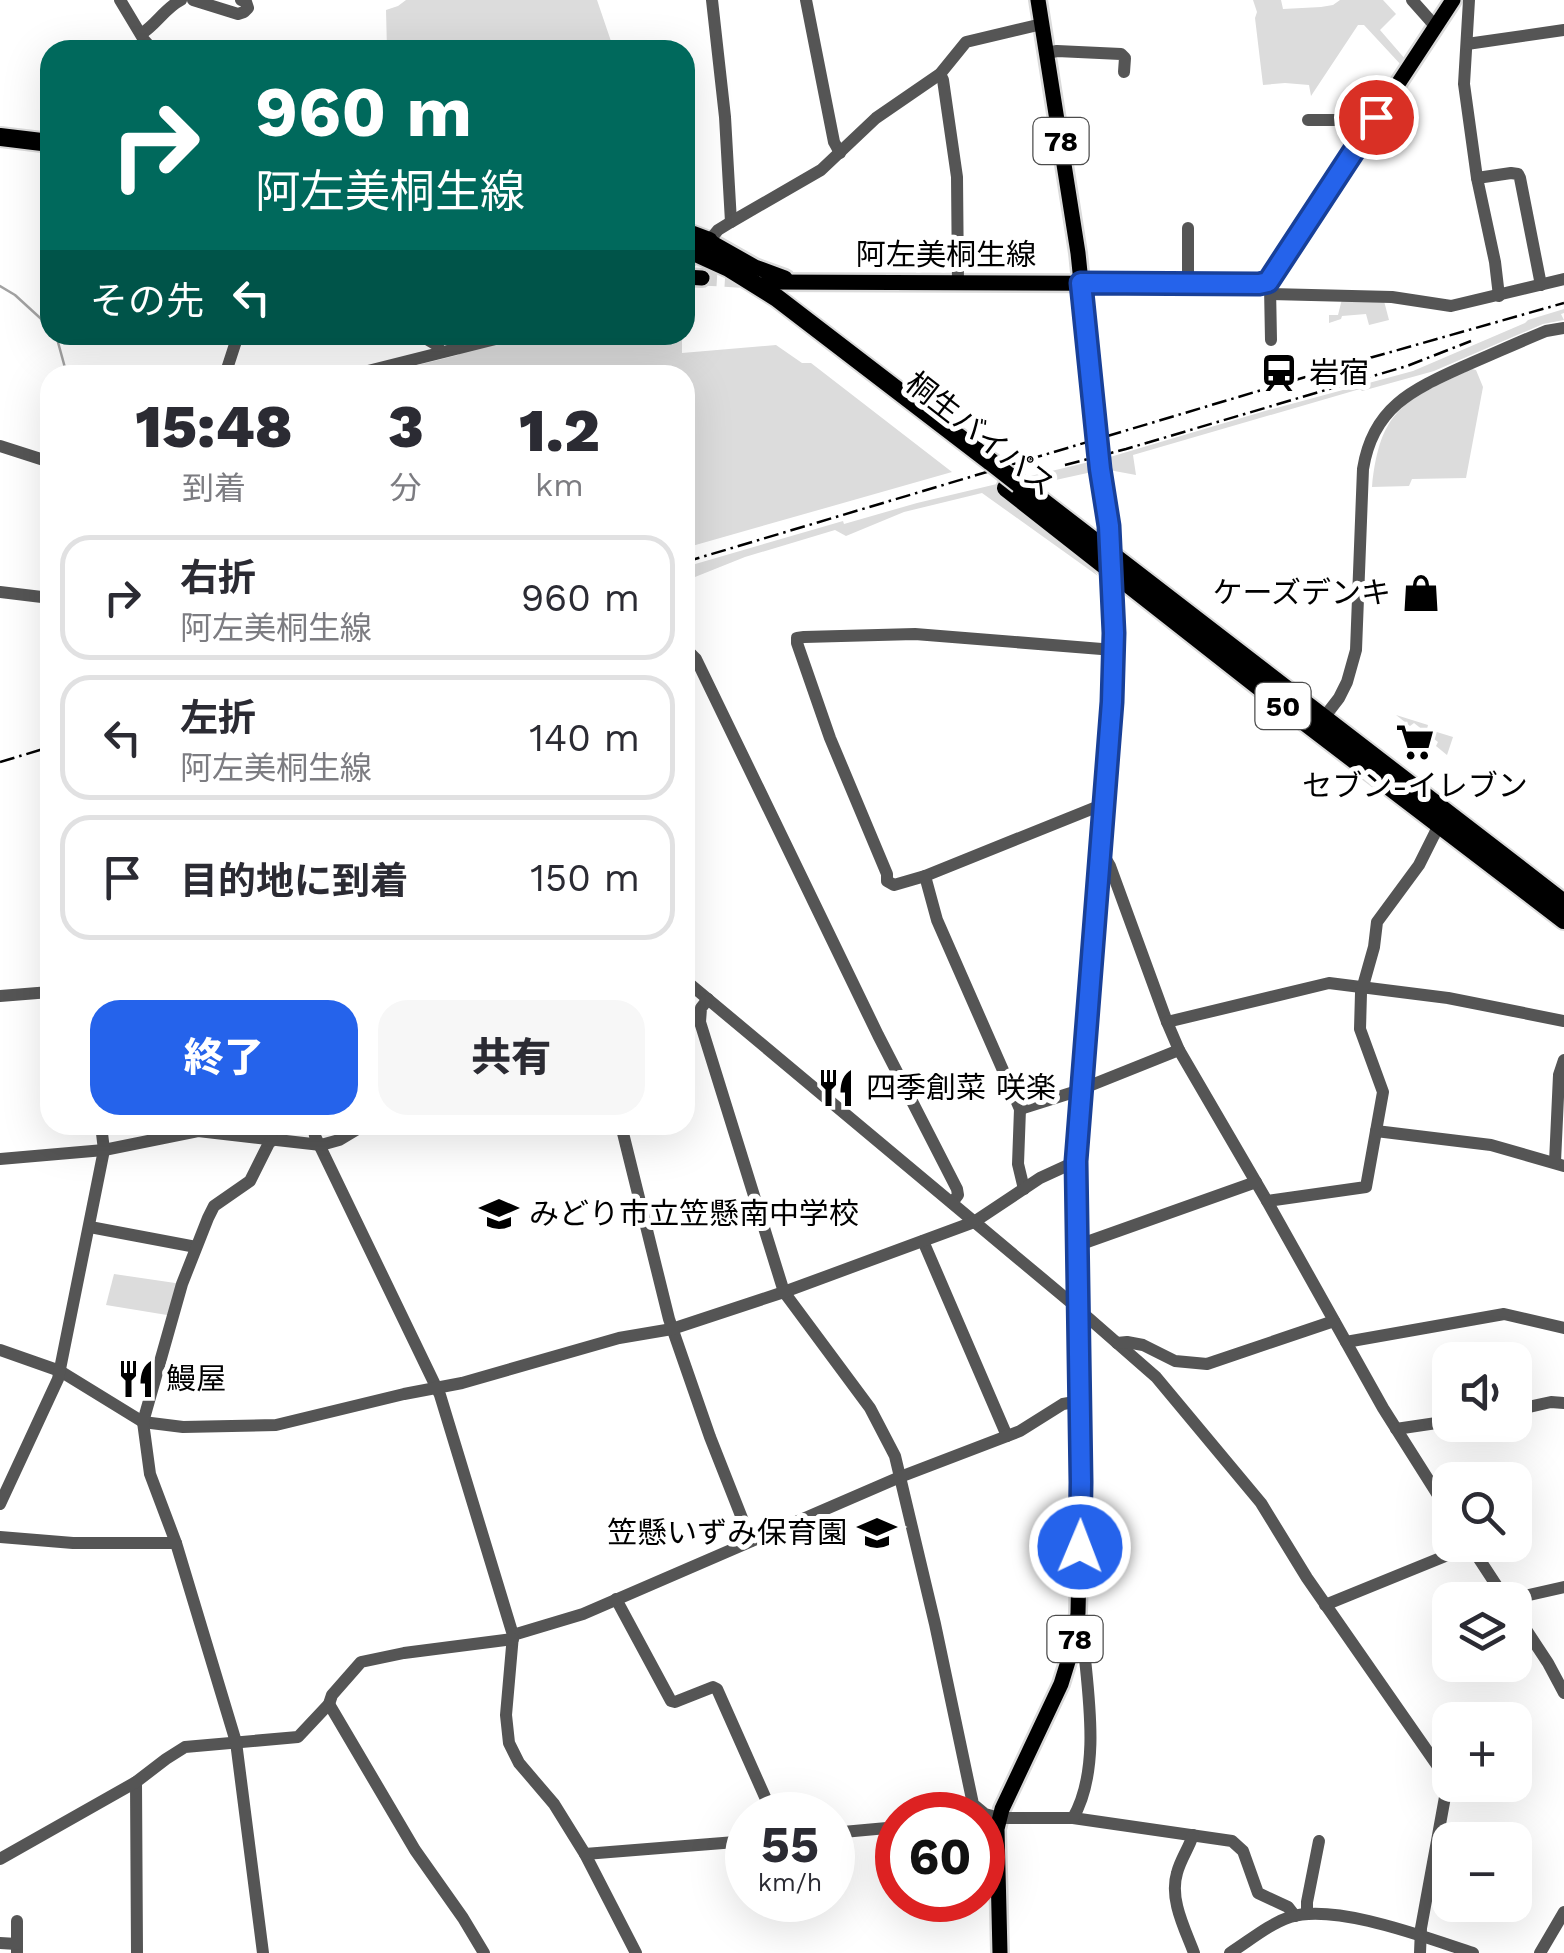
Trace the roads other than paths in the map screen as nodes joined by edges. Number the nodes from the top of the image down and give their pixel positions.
1 (120, 0) edge
2 (182, 0) edge
3 (194, 0) edge
4 (241, 0) edge
5 (712, 0) edge
6 (806, 0) edge
7 (1038, 0) edge
8 (1412, 0) edge
9 (1454, 0) edge
10 (1469, 0) edge
11 (1042, 24) junction
12 (1436, 27) junction
13 (1564, 30) edge
14 (141, 34) junction
15 (146, 40) edge
16 (1467, 44) junction
17 (1047, 53) junction
18 (1124, 72) dead end
19 (940, 74) junction
20 (1308, 120) dead end
21 (1372, 124) junction
22 (0, 137) edge
23 (40, 141) edge
24 (0, 149) edge
25 (40, 153) edge
26 (840, 153) junction
27 (1477, 178) junction
28 (731, 222) junction
29 (1188, 228) dead end
30 (699, 246) edge
31 (695, 266) edge
32 (695, 278) edge
33 (702, 278) tunnel mouth
34 (1564, 280) edge
35 (766, 282) tunnel mouth
36 (798, 282) junction
37 (958, 283) junction
38 (1081, 283) junction
39 (1188, 283) junction
40 (1542, 285) junction
41 (1269, 288) junction
42 (1498, 296) junction
43 (1564, 328) edge
44 (1271, 340) dead end
45 (437, 345) edge
46 (467, 345) edge
47 (440, 351) junction
48 (389, 365) edge
49 (0, 446) edge
50 (40, 459) edge
51 (984, 464) junction
52 (1111, 562) junction
53 (0, 592) edge
54 (40, 597) edge
55 (1114, 650) junction
56 (695, 658) edge
57 (1319, 724) junction
58 (1103, 808) junction
59 (1439, 825) junction
60 (1100, 849) junction
61 (925, 876) junction
62 (1564, 903) edge
63 (1564, 920) edge
64 (1362, 987) junction
65 (695, 988) edge
66 (40, 993) edge
67 (0, 996) edge
68 (708, 998) junction
69 (1564, 1021) edge
70 (1166, 1022) junction
71 (1179, 1050) junction
72 (1564, 1060) edge
73 (1082, 1088) junction
74 (1020, 1109) junction
75 (1376, 1131) junction
76 (103, 1135) edge
77 (178, 1135) edge
78 (231, 1135) edge
79 (315, 1135) edge
80 (348, 1135) edge
81 (624, 1135) edge
82 (273, 1140) junction
83 (321, 1145) junction
84 (104, 1150) junction
85 (0, 1160) edge
86 (1076, 1161) junction
87 (1560, 1164) edge
88 (1256, 1182) junction
89 (1024, 1189) junction
90 (1267, 1201) junction
91 (952, 1204) junction
92 (974, 1222) junction
93 (90, 1227) junction
94 (924, 1241) junction
95 (1077, 1244) junction
96 (196, 1247) junction
97 (784, 1292) junction
98 (1078, 1309) junction
99 (1334, 1321) junction
100 (672, 1328) junction
101 (1564, 1328) edge
102 (1117, 1342) junction
103 (1346, 1342) junction
104 (0, 1350) edge
105 (60, 1371) junction
106 (438, 1387) junction
107 (1080, 1401) junction
108 (1564, 1403) edge
109 (1532, 1406) edge
110 (143, 1422) junction
111 (1432, 1425) edge
112 (1396, 1430) junction
113 (1008, 1436) junction
114 (900, 1476) junction
115 (1432, 1486) edge
116 (0, 1504) edge
117 (0, 1537) edge
118 (750, 1542) junction
119 (176, 1543) junction
120 (1432, 1561) edge
121 (1564, 1587) edge
122 (1532, 1594) edge
123 (616, 1599) junction
124 (1324, 1604) junction
125 (513, 1637) junction
126 (1532, 1638) edge
127 (1075, 1639) junction
128 (1564, 1693) edge
129 (329, 1704) junction
130 (236, 1742) junction
131 (136, 1782) junction
132 (763, 1792) edge
133 (970, 1792) edge
134 (1005, 1807) edge
135 (1005, 1818) edge
136 (1074, 1818) junction
137 (1193, 1835) junction
138 (1319, 1841) dead end
139 (725, 1843) edge
140 (585, 1854) junction
141 (0, 1859) edge
142 (1564, 1912) edge
143 (1301, 1915) junction
144 (17, 1922) dead end
145 (999, 1922) edge
146 (1420, 1936) junction
147 (0, 1944) edge
148 (17, 1948) edge
149 (136, 1953) edge
150 (263, 1953) edge
151 (484, 1953) edge
152 (636, 1953) edge
153 (1000, 1953) edge
154 (1194, 1953) edge
155 (1230, 1953) edge
156 (1420, 1953) edge
157 (1473, 1953) edge
158 (1540, 1953) edge

1 - 14 street
2 - 14 street
3 - 4 street
5 - 28 street
6 - 26 street
7 - 11 main road, 78
8 - 12 street
9 - 12 main road
10 - 16 street
11 - 17 main road, 78
11 - 19 street
12 - 21 main road
13 - 16 street
14 - 15 street
16 - 27 street
17 - 18 street
17 - 38 main road, 78
19 - 26 street
19 - 37 street
20 - 21 street
21 - 41 main road
22 - 23 highway
24 - 25 highway
26 - 28 street
27 - 40 street
27 - 42 street
28 - 30 street
29 - 39 street
30 - 36 main road
30 - 51 highway, 桐生バイパス / 50
31 - 51 highway, 桐生バイパス / 50
32 - 33 main road
34 - 40 street
35 - 36 main road, 阿左美桐生線
36 - 37 main road, 阿左美桐生線
37 - 38 main road, 阿左美桐生線
38 - 39 main road, 阿左美桐生線
38 - 52 main road, 78, bridge
39 - 41 main road, 阿左美桐生線
40 - 42 street
41 - 42 street
41 - 44 street
43 - 57 street
45 - 47 street
46 - 47 street
47 - 48 street
49 - 50 street
51 - 52 highway, 桐生バイパス / 50, bridge
52 - 55 main road, 78
52 - 57 highway, 桐生バイパス / 50
53 - 54 street
55 - 58 main road, 78
55 - 61 street
56 - 91 street
57 - 59 highway, 桐生バイパス / 50
57 - 62 highway, 桐生バイパス / 50
58 - 60 main road, 78
58 - 61 street
59 - 63 highway, 桐生バイパス / 50
59 - 64 street
60 - 70 street
60 - 73 main road, 78
61 - 74 street
64 - 69 street
64 - 70 street
64 - 75 street
65 - 68 street
66 - 67 street
68 - 91 street
68 - 97 street
70 - 71 street
71 - 73 street
71 - 88 street
72 - 87 street
73 - 74 street
73 - 86 main road, 78
74 - 89 street
75 - 87 street
75 - 90 street
76 - 84 street
77 - 84 street
78 - 82 street
79 - 83 street
80 - 83 street
81 - 100 street
82 - 83 street
82 - 96 street
83 - 106 street
84 - 85 street
84 - 93 street
86 - 89 street
86 - 95 main road, 78
88 - 90 street
88 - 95 street
89 - 92 street
90 - 99 street
91 - 92 street
92 - 94 street
92 - 98 street
93 - 96 street
93 - 105 street
94 - 97 street
94 - 113 street
95 - 98 main road, 78
96 - 110 street
97 - 100 street
97 - 114 street
98 - 102 street
98 - 107 main road, 78
99 - 102 street
99 - 103 street
100 - 106 street
100 - 118 street
101 - 103 street
102 - 124 street
103 - 112 street
104 - 105 street
105 - 110 street
105 - 116 street
106 - 110 street
106 - 125 street
107 - 113 street
107 - 127 main road, 78
108 - 109 street
110 - 119 street
111 - 112 street
112 - 115 street
113 - 114 street
114 - 118 street
114 - 133 street
117 - 119 street
118 - 123 street
119 - 130 street
120 - 124 street
121 - 122 street
123 - 125 street
123 - 132 street
124 - 146 street
125 - 129 street
125 - 140 street
126 - 128 street
127 - 134 main road, 78
127 - 136 street
129 - 130 street
129 - 151 street
130 - 131 street
130 - 150 street
131 - 141 street
131 - 149 street
135 - 136 street
136 - 137 street
137 - 143 street
137 - 154 street
138 - 143 street
139 - 140 street
140 - 152 street
142 - 158 street
143 - 146 street
143 - 155 street
144 - 148 street
145 - 153 main road, 78
146 - 156 street
146 - 157 street
147 - 148 street

